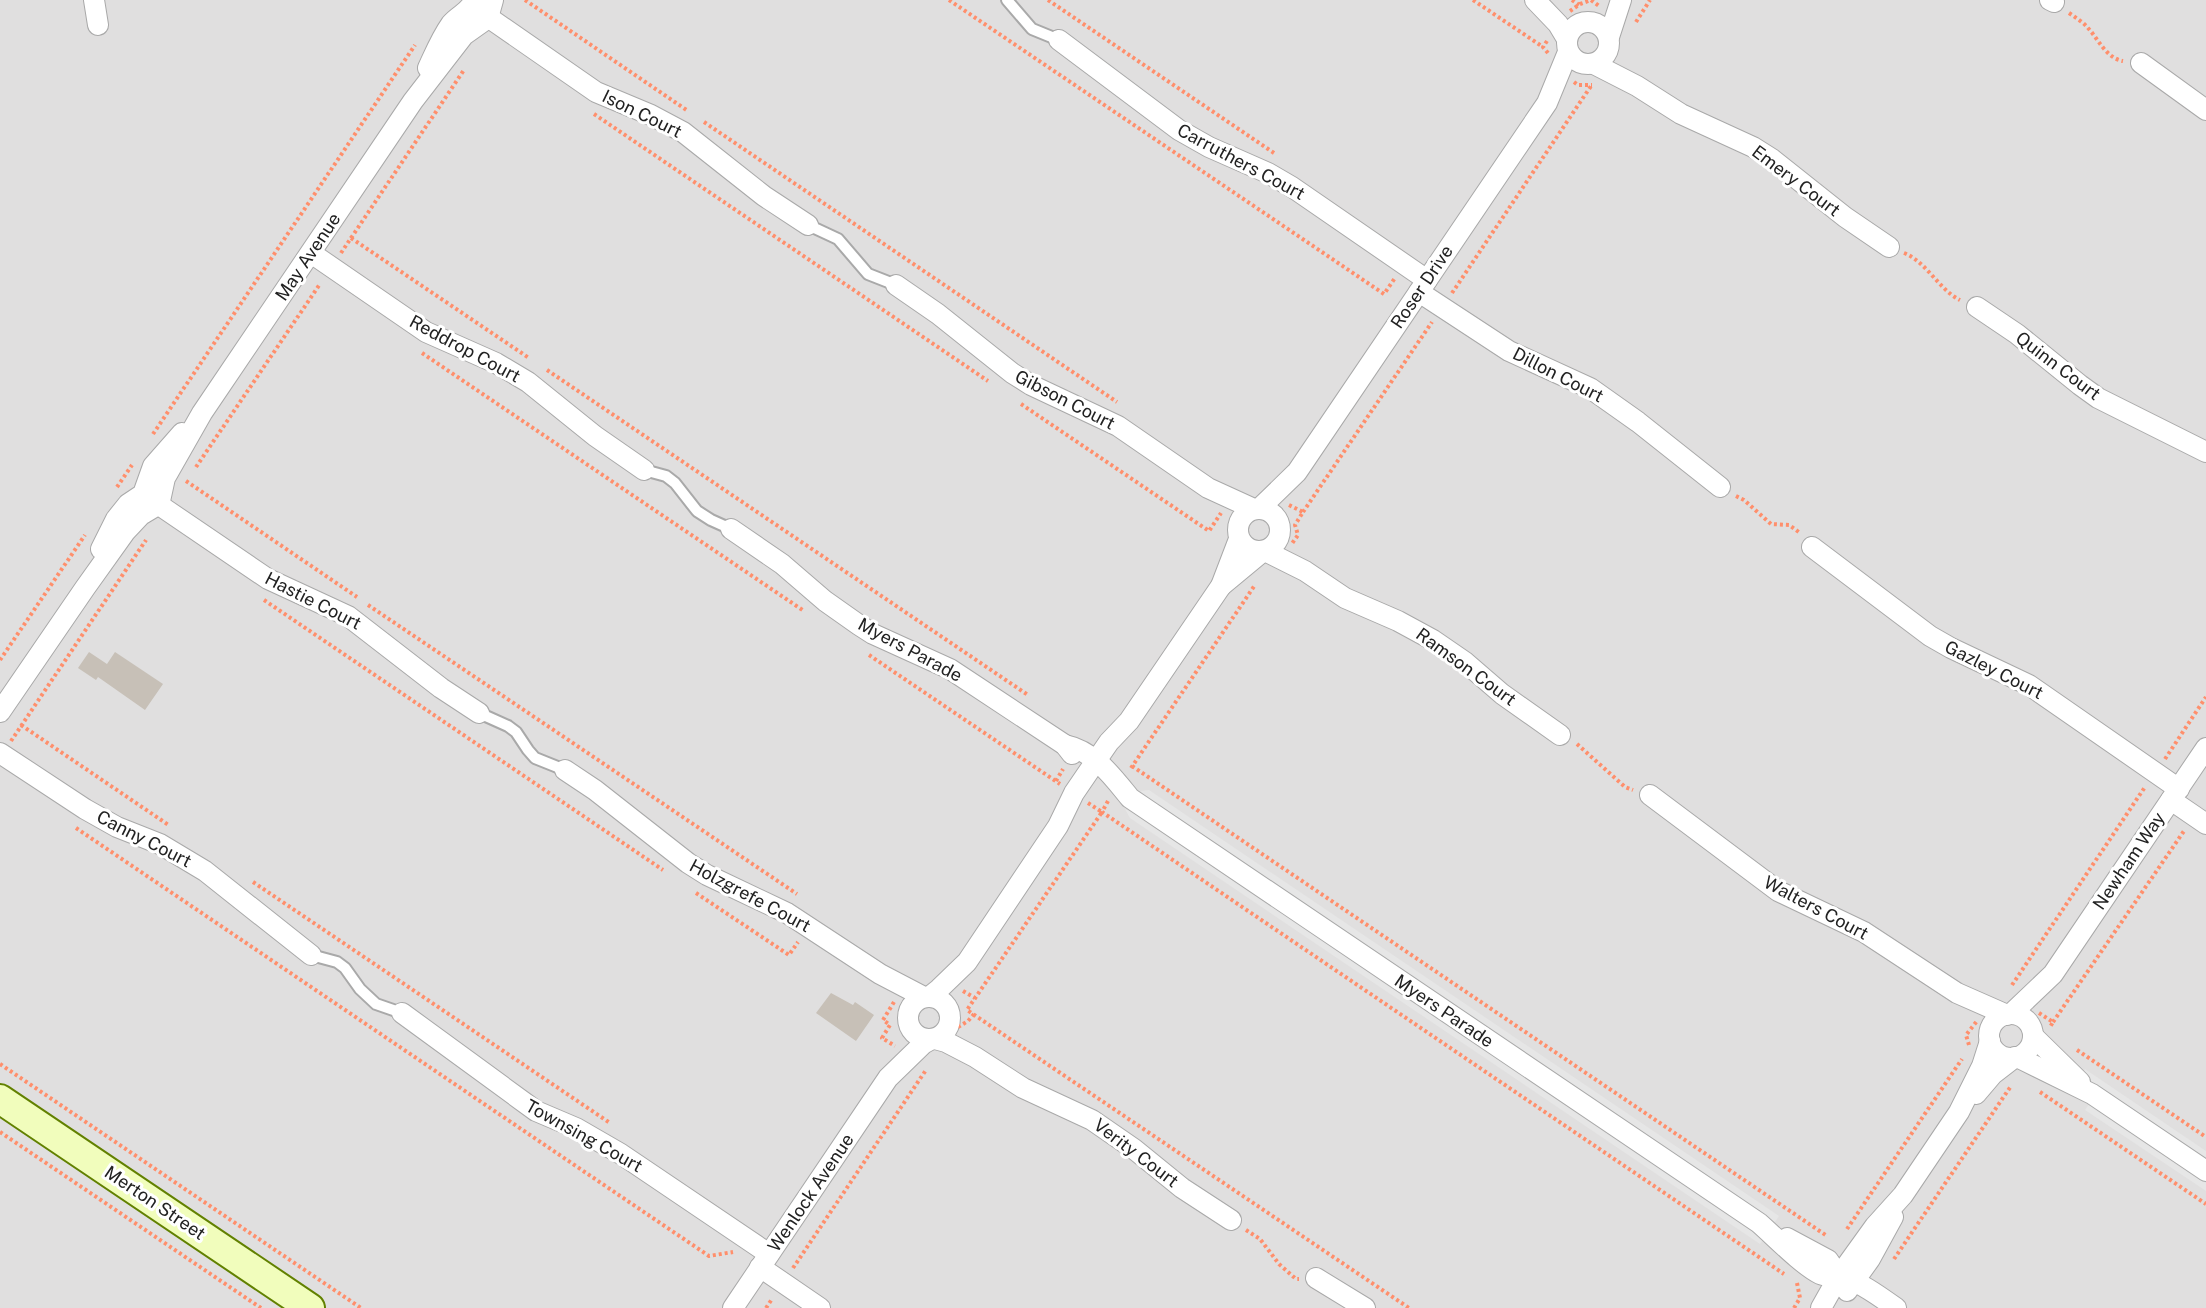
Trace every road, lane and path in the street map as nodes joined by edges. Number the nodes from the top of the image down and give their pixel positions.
1 (94, 0) edge
2 (1007, 0) edge
3 (1473, 0) edge
4 (1572, 0) edge
5 (1611, 0) edge
6 (1622, 0) edge
7 (1650, 0) edge
8 (1536, 1) edge
9 (2052, 1) edge
10 (473, 3) edge
11 (490, 9) edge
12 (1584, 16) junction
13 (98, 25) dead end
14 (1631, 29) dead end
15 (419, 39) dead end
16 (1059, 40) joint
17 (1609, 40) junction
18 (1567, 45) junction
19 (1543, 47) dead end
20 (2141, 63) joint
21 (1593, 64) junction
22 (464, 69) dead end
23 (1638, 86) junction
24 (413, 100) junction
25 (1547, 103) junction
26 (2206, 110) edge
27 (808, 225) joint
28 (351, 238) dead end
29 (1889, 247) joint
30 (311, 253) junction
31 (896, 285) joint
32 (1423, 286) junction
33 (1977, 307) joint
34 (146, 443) dead end
35 (2206, 452) edge
36 (133, 463) dead end
37 (644, 470) joint
38 (1297, 472) junction
39 (186, 482) dead end
40 (1208, 488) junction
41 (1720, 488) joint
42 (113, 493) dead end
43 (150, 499) junction
44 (1257, 509) junction
45 (1280, 527) junction
46 (731, 529) joint
47 (87, 532) dead end
48 (1238, 533) junction
49 (1812, 547) joint
50 (1264, 551) junction
51 (1305, 572) junction
52 (1221, 586) junction
53 (254, 594) dead end
54 (0, 660) edge
55 (2206, 697) edge
56 (0, 712) edge
57 (479, 713) joint
58 (21, 725) dead end
59 (1560, 735) joint
60 (2206, 748) edge
61 (0, 753) edge
62 (1132, 766) dead end
63 (565, 770) joint
64 (1097, 770) junction
65 (2155, 773) junction
66 (1650, 795) joint
67 (2175, 795) junction
68 (1102, 812) dead end
69 (2200, 820) edge
70 (69, 824) dead end
71 (170, 826) dead end
72 (670, 875) dead end
73 (250, 880) dead end
74 (690, 888) dead end
75 (806, 901) dead end
76 (809, 927) junction
77 (311, 956) joint
78 (967, 962) junction
79 (880, 974) junction
80 (1957, 993) junction
81 (926, 997) junction
82 (402, 1013) joint
83 (950, 1015) junction
84 (2028, 1019) junction
85 (908, 1021) junction
86 (1986, 1030) junction
87 (933, 1039) junction
88 (2075, 1049) dead end
89 (2047, 1050) junction
90 (1965, 1055) junction
91 (975, 1057) junction
92 (2016, 1057) junction
93 (0, 1064) edge
94 (928, 1067) dead end
95 (1988, 1070) junction
96 (2031, 1075) junction
97 (888, 1078) junction
98 (2011, 1086) junction
99 (2092, 1094) junction
100 (0, 1099) edge
101 (618, 1128) dead end
102 (0, 1132) edge
103 (2206, 1137) edge
104 (2206, 1171) edge
105 (2206, 1204) edge
106 (1231, 1220) joint
107 (1844, 1232) dead end
108 (1827, 1236) dead end
109 (747, 1239) junction
110 (765, 1261) junction
111 (1892, 1262) dead end
112 (1316, 1278) joint
113 (1846, 1279) junction
114 (783, 1283) junction
115 (261, 1308) edge
116 (310, 1308) edge
117 (361, 1308) edge
118 (733, 1308) edge
119 (766, 1308) edge
120 (820, 1308) edge
121 (1365, 1308) edge
122 (1409, 1308) edge
123 (1821, 1308) edge
124 (1834, 1308) edge
125 (1896, 1308) edge

1 - 13 street
2 - 16 lane
3 - 19 path
4 - 12 path
5 - 12 street
6 - 17 street
7 - 14 path
8 - 12 street
8 - 18 street
9 - 20 path
10 - 11 street, Ison Court
10 - 24 street, May Avenue
11 - 24 street, May Avenue
11 - 27 street, Ison Court
12 - 17 street
12 - 18 street
15 - 34 path
16 - 32 street, Carruthers Court
17 - 21 street
17 - 23 street, Emery Court
18 - 21 street
18 - 25 street, Roser Drive
20 - 26 street
21 - 23 street, Emery Court
21 - 25 street, Roser Drive
22 - 28 path
23 - 29 street, Emery Court
24 - 30 street, May Avenue
25 - 32 street, Roser Drive
27 - 31 lane
29 - 33 path
30 - 37 street, Reddrop Court
30 - 43 street, May Avenue
31 - 40 street, Gibson Court
32 - 38 street, Roser Drive
32 - 41 street, Dillon Court
33 - 35 street, Quinn Court
36 - 42 path
37 - 46 lane
38 - 44 street, Roser Drive
38 - 45 street, Roser Drive
39 - 75 path
40 - 44 street, Gibson Court
40 - 48 street, Gibson Court
41 - 49 path
43 - 56 street
43 - 57 street, Hastie Court
44 - 45 street
44 - 48 street
45 - 50 street
45 - 51 street, Ramson Court
46 - 64 street, Myers Parade
47 - 54 path
48 - 50 street
48 - 52 street
49 - 65 street, Gazley Court
50 - 51 street, Ramson Court
50 - 52 street
51 - 59 street, Ramson Court
52 - 64 street
53 - 72 path
55 - 65 path
57 - 63 lane
58 - 71 path
59 - 66 path
60 - 67 street, Newham Way
61 - 77 street, Canny Court
62 - 108 path
63 - 76 street, Holzgrefe Court
64 - 78 street
64 - 113 street, Myers Parade
65 - 67 street, Gazley Court
65 - 84 path
66 - 80 street, Walters Court
67 - 69 street, Gazley Court
67 - 84 street, Newham Way
68 - 122 path
69 - 84 path
70 - 109 path
73 - 101 path
74 - 76 path
76 - 79 street, Holzgrefe Court
77 - 82 lane
78 - 81 street
78 - 83 street
79 - 81 street, Holzgrefe Court
79 - 85 street, Holzgrefe Court
80 - 84 street, Walters Court
80 - 86 street, Walters Court
81 - 83 street
81 - 85 street
82 - 109 street, Townsing Court
83 - 87 street
83 - 91 street, Verity Court
84 - 86 street
84 - 89 street
84 - 89 path
84 - 92 street
85 - 87 street
85 - 97 street, Wenlock Avenue
86 - 90 path
86 - 92 street
86 - 95 street
87 - 91 street, Verity Court
87 - 97 street, Wenlock Avenue
88 - 103 path
89 - 99 street
90 - 95 path
90 - 107 path
91 - 106 street, Verity Court
92 - 95 street
92 - 96 street
93 - 117 path
94 - 114 path
95 - 98 path
95 - 113 street
96 - 98 path
96 - 99 street
96 - 105 path
97 - 110 street, Wenlock Avenue
98 - 111 path
99 - 104 street
100 - 116 street, Merton Street
102 - 115 path
106 - 112 path
109 - 110 street, Townsing Court
110 - 114 street, Townsing Court
110 - 118 street, Wenlock Avenue
112 - 121 street
113 - 123 street
113 - 124 street
113 - 125 street, Myers Parade
114 - 119 path
114 - 120 street, Townsing Court

